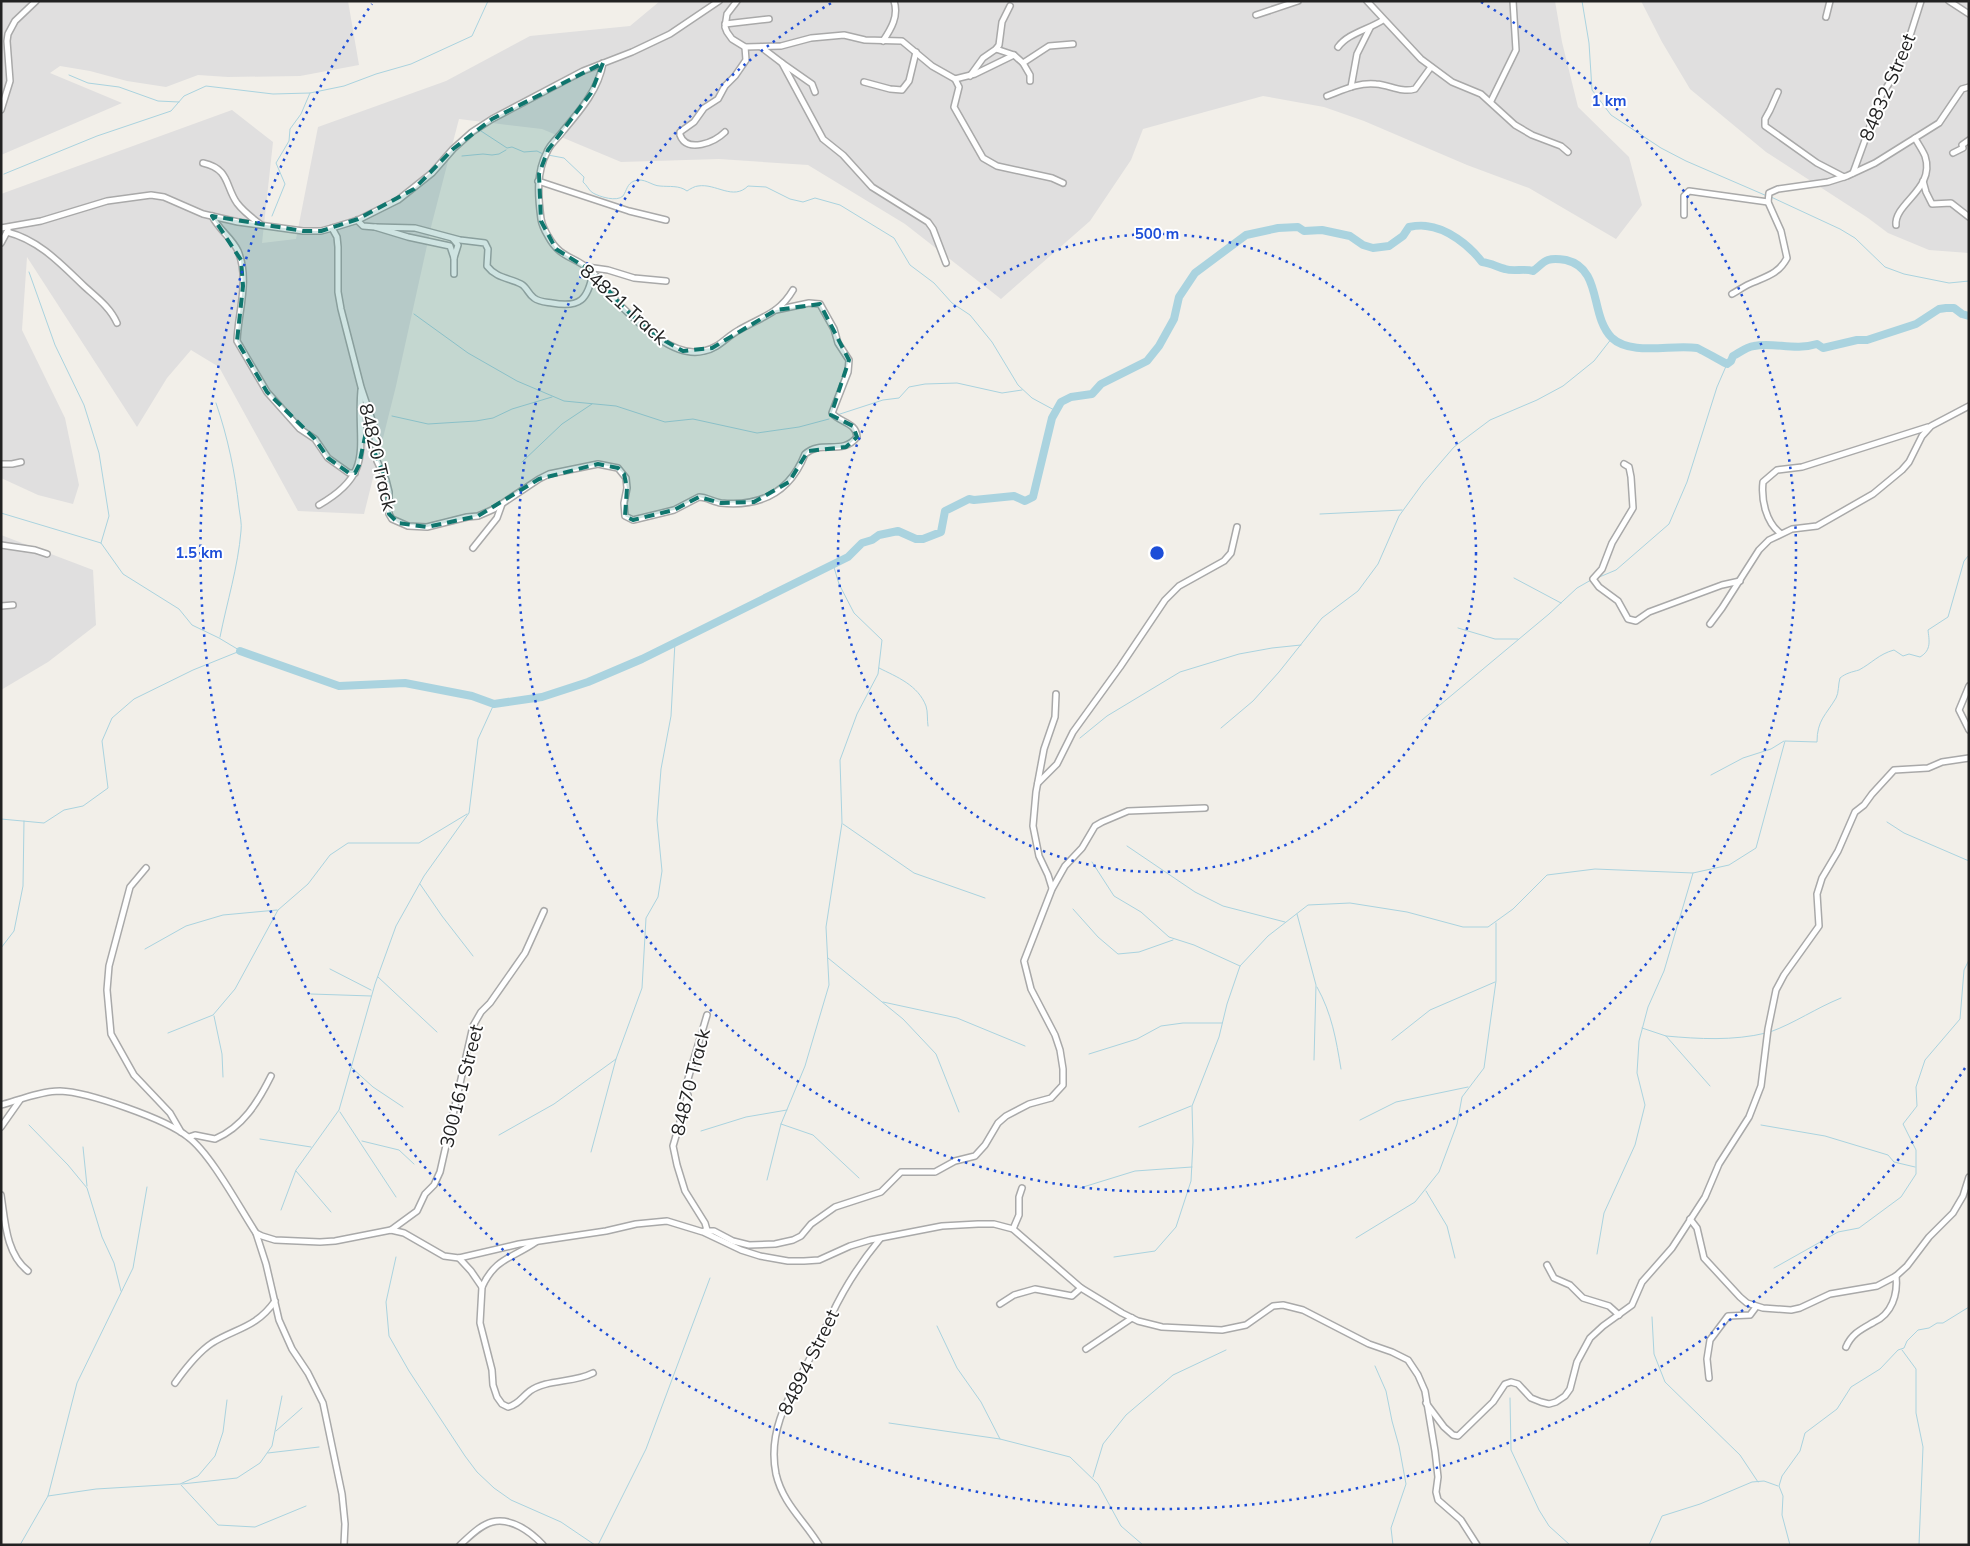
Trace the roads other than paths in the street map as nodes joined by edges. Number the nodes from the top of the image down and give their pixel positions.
1 (36, 1) edge
2 (719, 1) edge
3 (737, 1) edge
4 (894, 1) edge
5 (1298, 1) edge
6 (1367, 1) edge
7 (1513, 1) edge
8 (1830, 1) edge
9 (1921, 1) edge
10 (1949, 1) edge
11 (1010, 6) dead end
12 (1969, 14) edge
13 (1256, 15) dead end
14 (1826, 17) dead end
15 (769, 20) dead end
16 (1383, 20) junction
17 (725, 24) junction
18 (1370, 28) junction
19 (882, 41) junction
20 (1073, 44) dead end
21 (745, 47) junction
22 (760, 47) junction
23 (1338, 47) dead end
24 (996, 49) junction
25 (916, 52) junction
26 (1014, 55) junction
27 (782, 62) junction
28 (603, 63) junction
29 (1023, 63) junction
30 (1431, 67) junction
31 (970, 76) junction
32 (955, 79) junction
33 (1030, 81) dead end
34 (864, 82) dead end
35 (1351, 87) junction
36 (1969, 87) edge
37 (815, 92) dead end
38 (1778, 92) dead end
39 (1327, 96) dead end
40 (1491, 102) junction
41 (1, 110) edge
42 (725, 132) dead end
43 (1915, 138) junction
44 (1969, 140) edge
45 (1568, 152) dead end
46 (1952, 153) dead end
47 (204, 164) dead end
48 (1853, 173) junction
49 (1844, 177) junction
50 (1923, 180) junction
51 (538, 181) junction
52 (1063, 183) dead end
53 (1768, 202) junction
54 (1684, 214) dead end
55 (212, 216) junction
56 (1969, 217) edge
57 (357, 220) junction
58 (666, 220) dead end
59 (261, 224) junction
60 (1896, 225) dead end
61 (375, 227) junction
62 (1, 228) edge
63 (332, 228) junction
64 (9, 230) junction
65 (453, 239) junction
66 (1, 243) edge
67 (454, 258) junction
68 (946, 263) dead end
69 (587, 267) junction
70 (593, 272) junction
71 (454, 274) dead end
72 (666, 281) dead end
73 (792, 290) dead end
74 (1732, 294) dead end
75 (776, 310) junction
76 (117, 323) dead end
77 (361, 387) junction
78 (1969, 406) edge
79 (1931, 426) junction
80 (21, 462) dead end
81 (1, 464) edge
82 (1624, 464) dead end
83 (355, 473) junction
84 (502, 504) junction
85 (318, 505) dead end
86 (1237, 527) dead end
87 (1780, 534) junction
88 (1, 545) edge
89 (473, 548) dead end
90 (47, 554) dead end
91 (1740, 581) junction
92 (13, 605) dead end
93 (1, 606) edge
94 (1710, 624) dead end
95 (1969, 686) edge
96 (1056, 694) dead end
97 (1969, 730) edge
98 (1969, 758) edge
99 (1038, 783) junction
100 (1205, 808) dead end
101 (146, 868) dead end
102 (1052, 889) junction
103 (544, 911) dead end
104 (707, 1015) dead end
105 (271, 1076) dead end
106 (20, 1100) junction
107 (1, 1106) edge
108 (1, 1127) edge
109 (181, 1132) junction
110 (189, 1137) junction
111 (1969, 1177) edge
112 (1022, 1188) dead end
113 (1, 1195) edge
114 (1690, 1218) junction
115 (1013, 1228) junction
116 (391, 1230) junction
117 (705, 1231) junction
118 (256, 1233) junction
119 (880, 1238) junction
120 (536, 1242) junction
121 (459, 1258) junction
122 (1547, 1265) dead end
123 (28, 1271) dead end
124 (1896, 1276) junction
125 (482, 1287) junction
126 (1081, 1288) junction
127 (275, 1301) junction
128 (1000, 1304) dead end
129 (1756, 1307) junction
130 (1619, 1315) junction
131 (1132, 1318) junction
132 (1846, 1347) dead end
133 (1086, 1349) dead end
134 (593, 1373) dead end
135 (1709, 1378) dead end
136 (175, 1383) dead end
137 (1426, 1402) junction
138 (344, 1545) edge
139 (460, 1545) edge
140 (543, 1545) edge
141 (819, 1545) edge
142 (1476, 1545) edge

1 - 41 street
2 - 28 street
3 - 17 street
4 - 19 street
5 - 13 street
6 - 16 street
7 - 40 street
8 - 14 street
9 - 48 street, 84832 Street
10 - 12 street
11 - 24 street
15 - 17 street
16 - 18 street
16 - 30 street
17 - 21 street
18 - 23 street
18 - 35 street
19 - 22 street
19 - 25 street
20 - 29 street
21 - 22 street
21 - 42 street
22 - 27 street
24 - 26 street
24 - 31 street
25 - 32 street
25 - 34 street
26 - 29 street
26 - 31 street
27 - 37 street
27 - 68 street
28 - 51 street, 84821 Track
28 - 57 street
29 - 33 street
30 - 35 street
30 - 40 street
31 - 32 street
32 - 52 street
35 - 39 street
36 - 43 street
38 - 49 street
40 - 45 street
43 - 48 street
43 - 50 street
44 - 46 street
47 - 59 street
48 - 49 street
49 - 53 street
50 - 56 street
50 - 60 street
51 - 58 street
51 - 69 street, 84821 Track
53 - 54 street
53 - 74 street
55 - 59 street
55 - 64 street
55 - 83 street
57 - 61 street
57 - 63 street
59 - 63 street
61 - 65 street
61 - 67 street
62 - 64 street
63 - 77 street, 84820 Track
64 - 66 street
64 - 76 street
65 - 67 street
65 - 70 street
67 - 71 street
69 - 70 street, 84821 Track
69 - 72 street
70 - 75 street, 84821 Track
73 - 75 street, 84821 Track
75 - 84 street, 84820 Track
77 - 83 street
77 - 84 street, 84820 Track
78 - 79 street
79 - 87 street
79 - 87 street
80 - 81 street
82 - 91 street
83 - 85 street
84 - 89 street
86 - 99 street
87 - 91 street
88 - 90 street
91 - 94 street
92 - 93 street
95 - 97 street
96 - 99 street
98 - 114 street
99 - 102 street
100 - 102 street
101 - 109 street
102 - 117 street
103 - 116 street, 300161 Street
104 - 117 street, 84870 Track
105 - 110 street
106 - 107 street
106 - 108 street
106 - 109 street
109 - 110 street
110 - 118 street
111 - 124 street
112 - 115 street
113 - 123 street
114 - 129 street
114 - 130 street
115 - 119 street
115 - 126 street
116 - 118 street
116 - 121 street
117 - 119 street
117 - 120 street
118 - 127 street
119 - 141 street, 84894 Street
120 - 121 street
120 - 125 street
121 - 125 street
122 - 130 street
124 - 129 street
124 - 132 street
125 - 134 street
126 - 128 street
126 - 131 street
127 - 136 street
127 - 138 street
129 - 135 street
130 - 137 street
131 - 133 street
131 - 137 street
137 - 142 street
139 - 140 street

